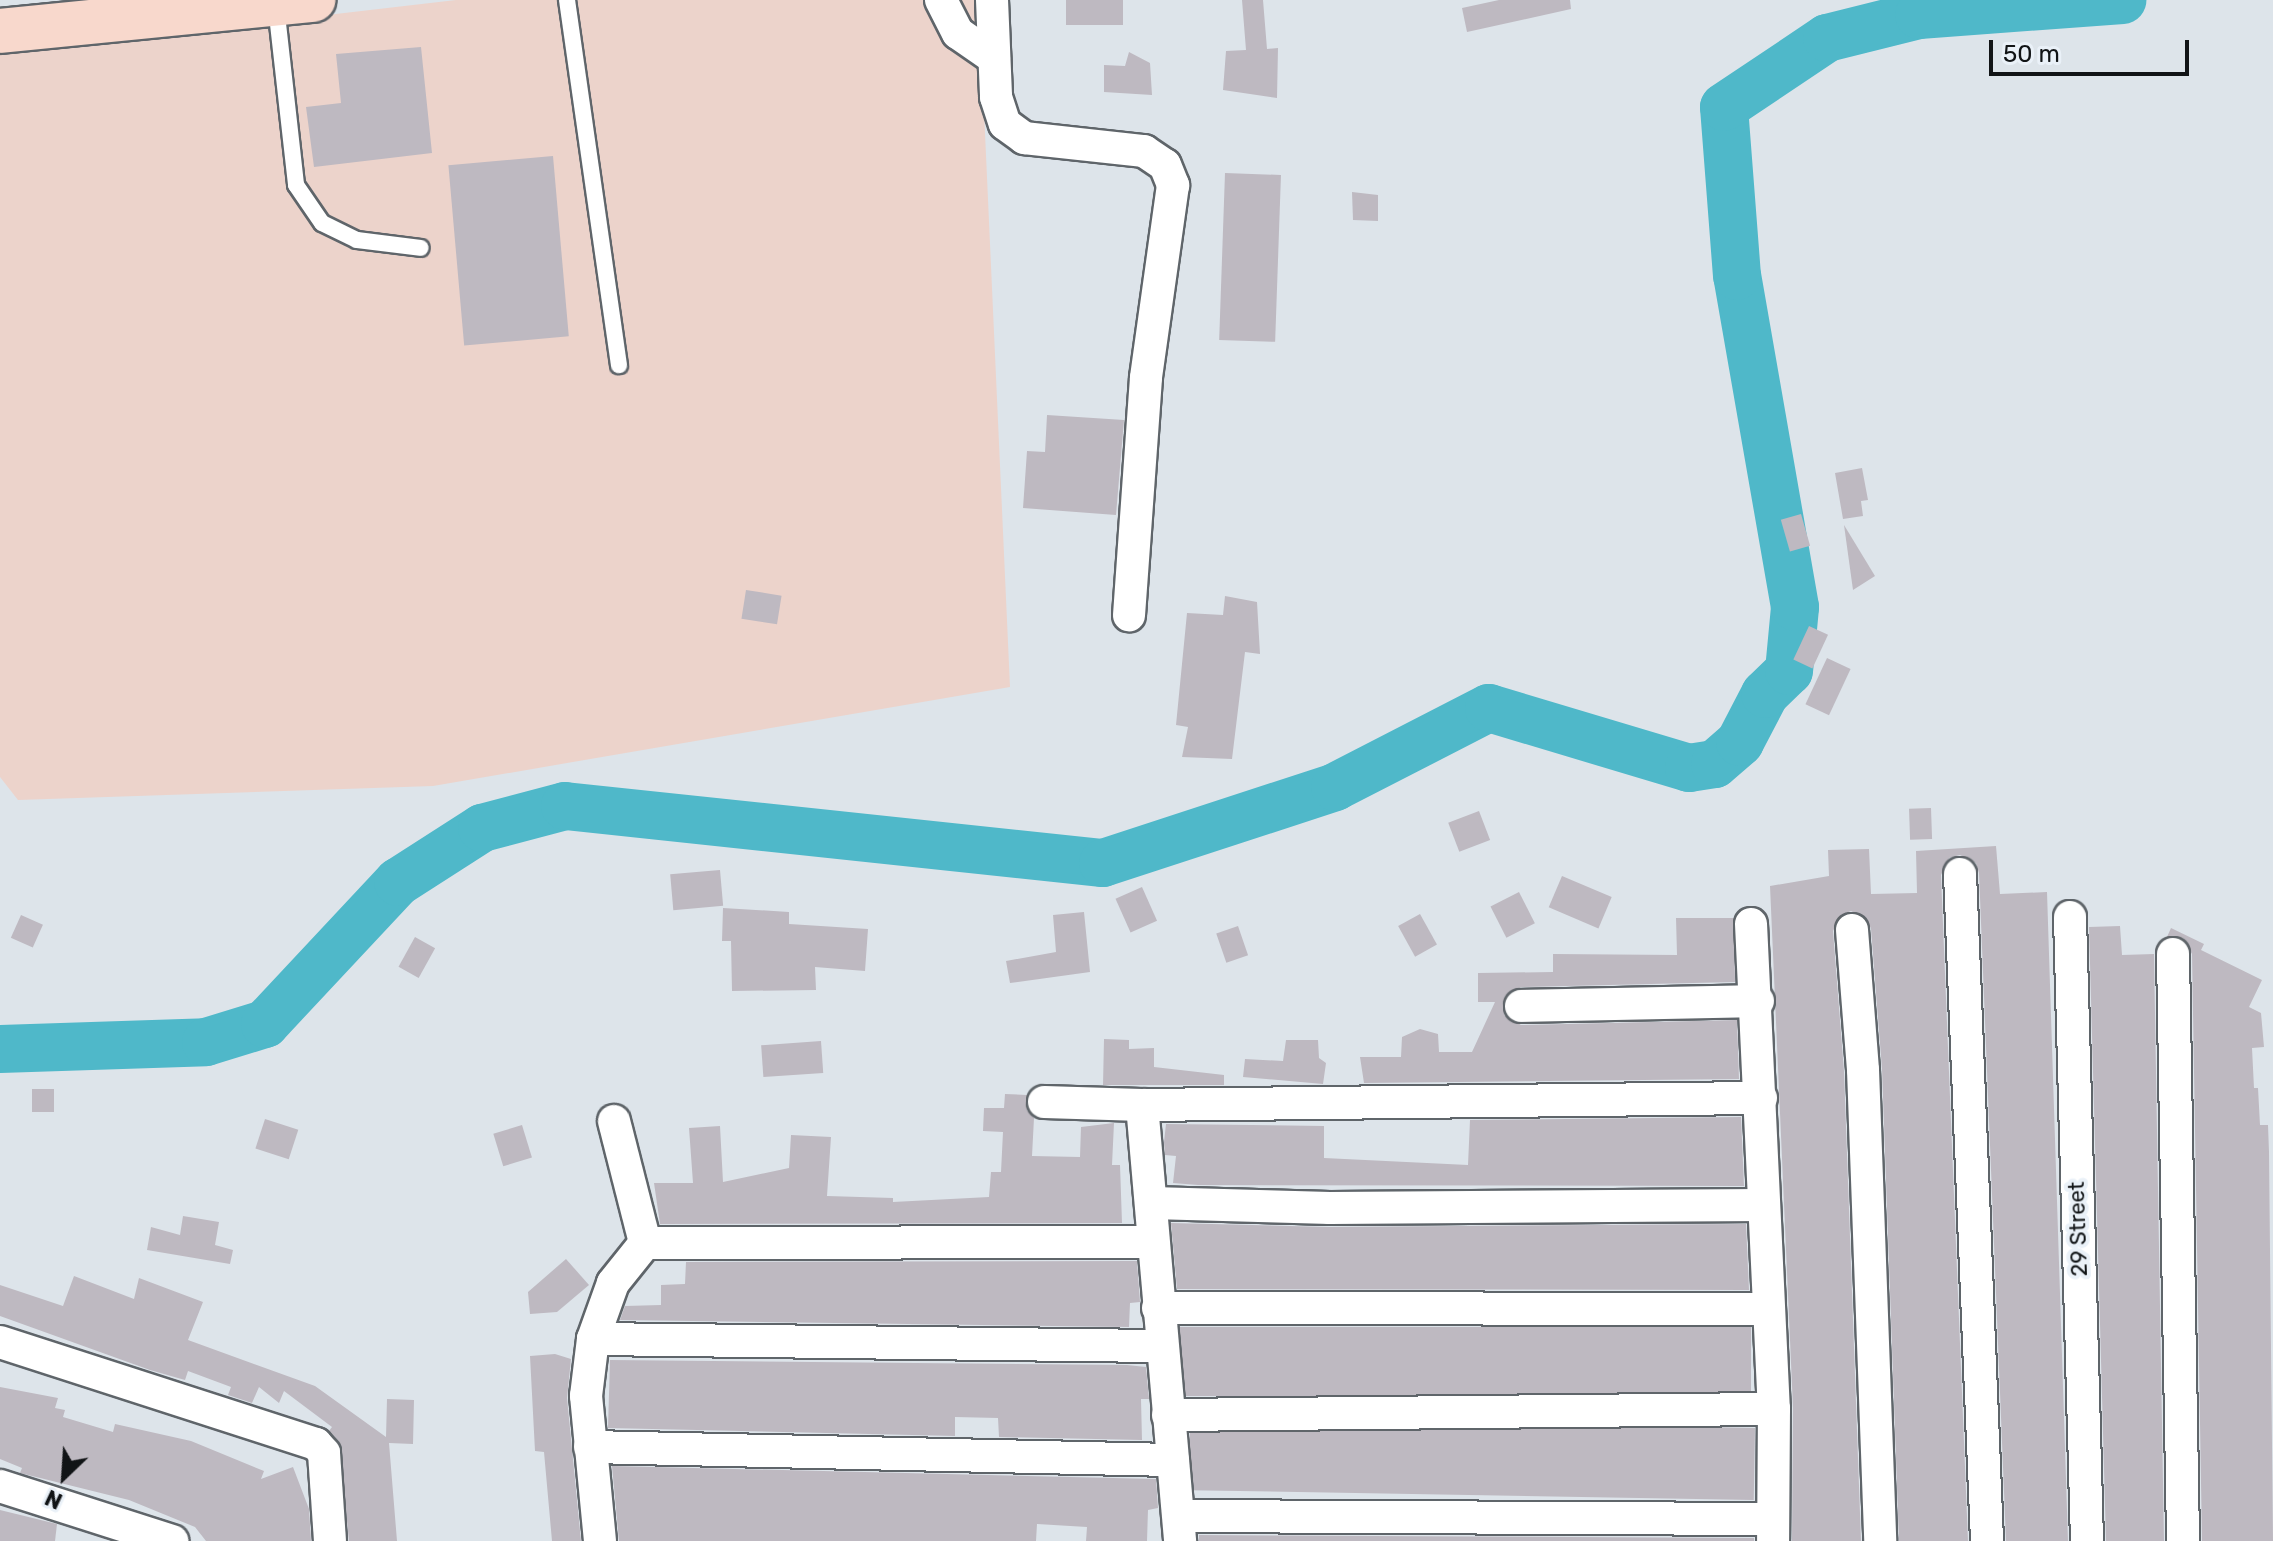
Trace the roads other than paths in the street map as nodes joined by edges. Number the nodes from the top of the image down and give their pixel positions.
1 (567, 0) edge
2 (941, 0) edge
3 (992, 0) edge
4 (295, 3) edge
5 (0, 31) edge
6 (994, 58) junction
7 (421, 248) dead end
8 (619, 365) dead end
9 (1129, 615) dead end
10 (1960, 874) dead end
11 (2070, 917) dead end
12 (1751, 924) dead end
13 (1852, 930) dead end
14 (2173, 954) dead end
15 (1758, 1001) junction
16 (1521, 1006) dead end
17 (1761, 1098) junction
18 (1044, 1102) dead end
19 (1142, 1105) junction
20 (614, 1121) dead end
21 (1152, 1203) junction
22 (1763, 1205) junction
23 (1151, 1242) junction
24 (645, 1243) junction
25 (1158, 1308) junction
26 (1765, 1309) junction
27 (593, 1339) junction
28 (0, 1342) edge
29 (1161, 1346) junction
30 (1774, 1409) junction
31 (1168, 1415) junction
32 (590, 1447) junction
33 (1173, 1460) junction
34 (0, 1486) edge
35 (1179, 1529) edge
36 (1772, 1530) edge
37 (172, 1541) edge
38 (330, 1541) edge
39 (600, 1541) edge
40 (1880, 1541) edge
41 (1987, 1541) edge
42 (2087, 1541) edge
43 (2183, 1541) edge

1 - 8 lane
2 - 6 street
3 - 6 street
4 - 5 street
4 - 7 lane
6 - 9 street
10 - 41 street
11 - 42 street, 29 Street
12 - 15 street
13 - 40 street
14 - 43 street
15 - 16 street
15 - 17 street
17 - 19 street
17 - 22 street
18 - 19 street
19 - 21 street
20 - 24 street
21 - 22 street
21 - 23 street
22 - 26 street
23 - 24 street
23 - 25 street
24 - 27 street
25 - 26 street
25 - 29 street
26 - 30 street
27 - 29 street
27 - 32 street
28 - 38 street
29 - 31 street
30 - 31 street
30 - 36 street
31 - 33 street
32 - 33 street
32 - 39 street
33 - 35 street
34 - 37 street
35 - 36 street

